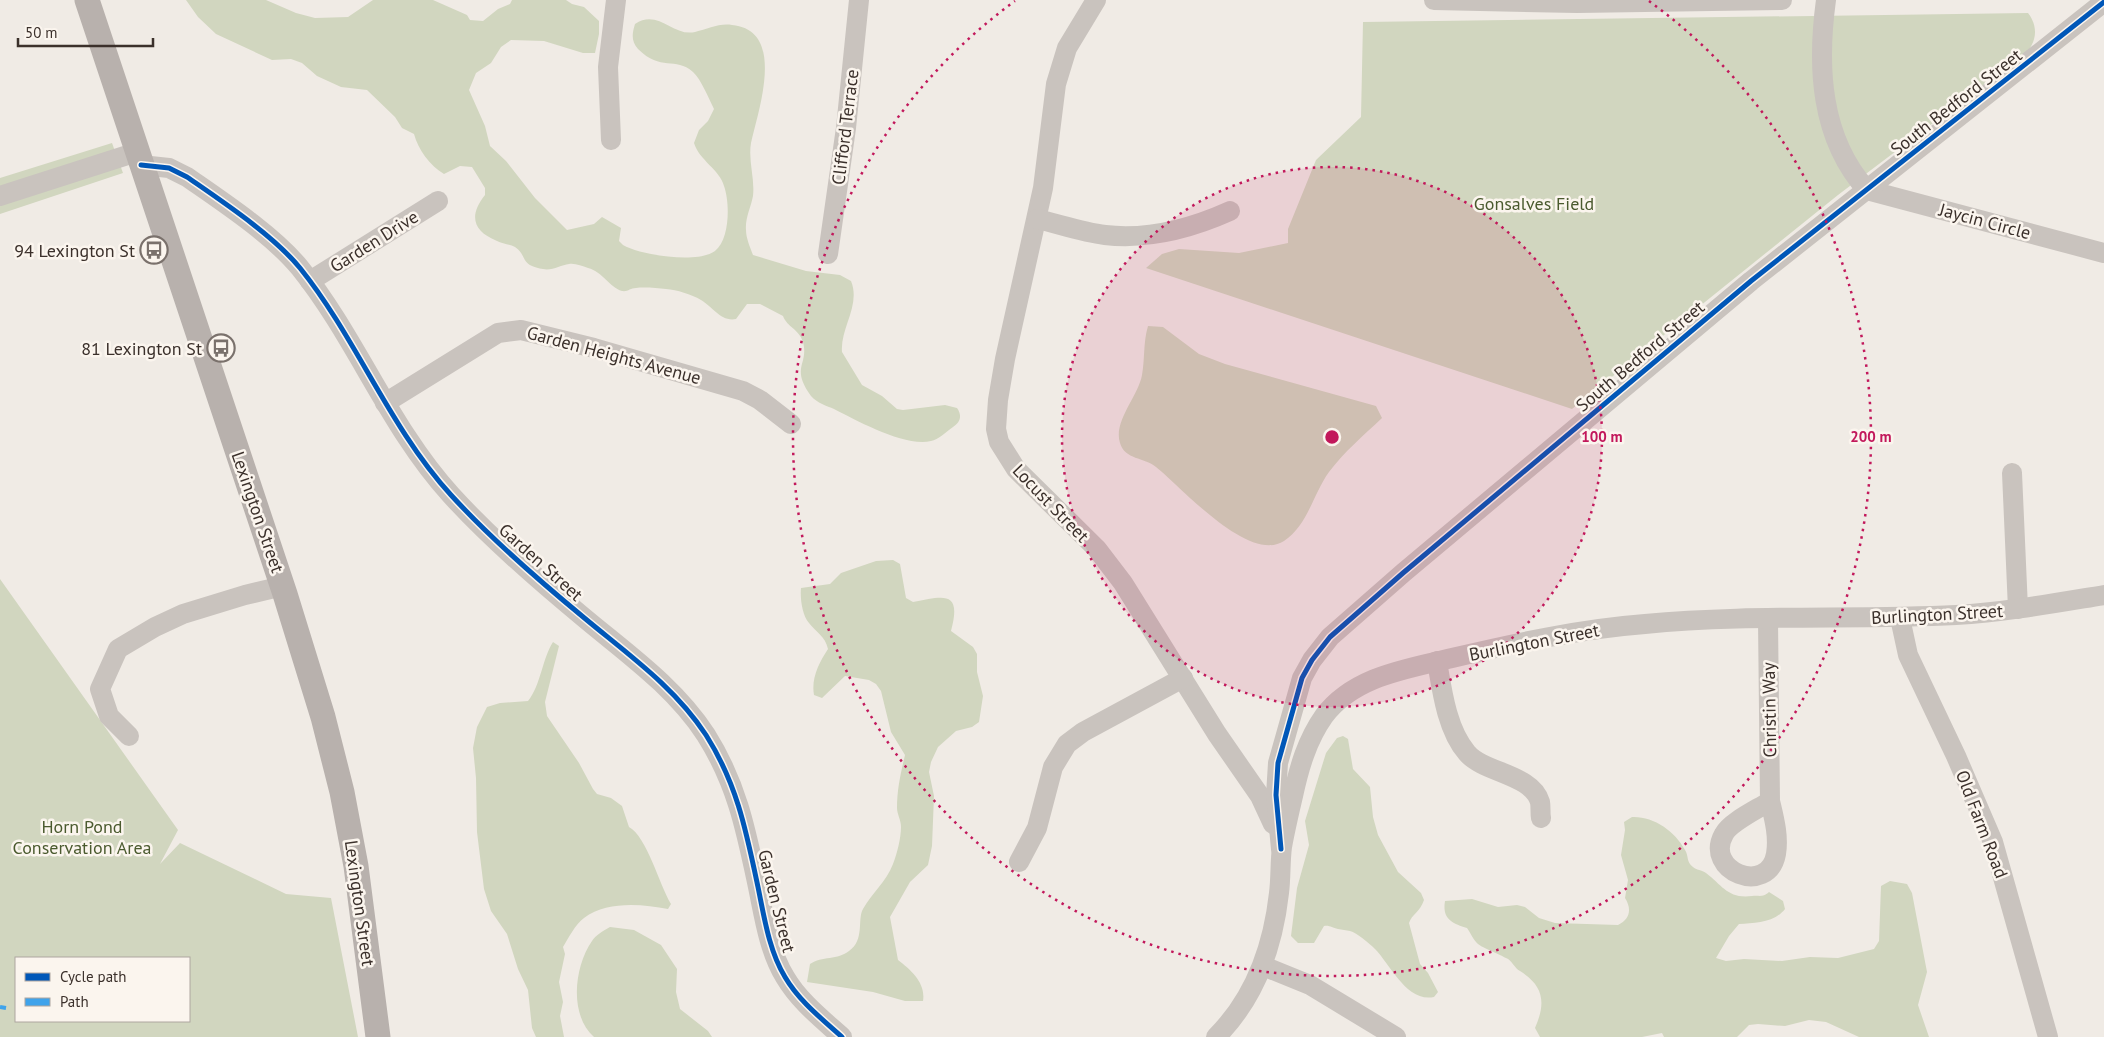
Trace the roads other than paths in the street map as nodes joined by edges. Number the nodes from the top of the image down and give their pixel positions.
1 (87, 0) edge
2 (616, 0) edge
3 (859, 0) edge
4 (1096, 0) edge
5 (1434, 0) edge
6 (1782, 0) edge
7 (1826, 0) edge
8 (2104, 2) edge
9 (611, 140) dead end
10 (139, 158) junction
11 (1867, 190) junction
12 (0, 196) edge
13 (438, 201) dead end
14 (1230, 211) dead end
15 (1037, 219) junction
16 (2104, 253) edge
17 (828, 254) dead end
18 (310, 281) junction
19 (385, 403) junction
20 (792, 424) dead end
21 (2012, 473) dead end
22 (283, 586) junction
23 (2104, 595) edge
24 (2018, 609) junction
25 (1900, 618) junction
26 (1768, 620) junction
27 (1437, 662) junction
28 (1183, 678) junction
29 (129, 736) dead end
30 (1770, 801) dead end
31 (1541, 818) dead end
32 (1281, 849) junction
33 (1019, 862) dead end
34 (1264, 966) junction
35 (378, 1037) edge
36 (842, 1037) edge
37 (1216, 1037) edge
38 (1396, 1037) edge
39 (2048, 1037) edge

1 - 10 main road, Lexington Street
2 - 9 street
3 - 17 street, Clifford Terrace
4 - 15 street, Locust Street
5 - 6 street
7 - 11 street
8 - 11 street, South Bedford Street
10 - 12 street
10 - 18 street, Garden Street
10 - 22 main road, Lexington Street
11 - 16 street, Jaycin Circle
11 - 32 street, South Bedford Street
13 - 18 street, Garden Drive
14 - 15 street
15 - 28 street, Locust Street
18 - 19 street, Garden Street
19 - 20 street, Garden Heights Avenue
19 - 36 street, Garden Street
21 - 24 street
22 - 29 street
22 - 35 main road, Lexington Street
23 - 24 street, Burlington Street
24 - 25 street, Burlington Street
25 - 26 street, Burlington Street
25 - 39 street, Old Farm Road
26 - 27 street, Burlington Street
26 - 30 street, Christin Way
27 - 31 street
27 - 32 street, Burlington Street
28 - 32 street, Locust Street
28 - 33 street
32 - 34 street, Burlington Street
34 - 37 street, Burlington Street
34 - 38 street

